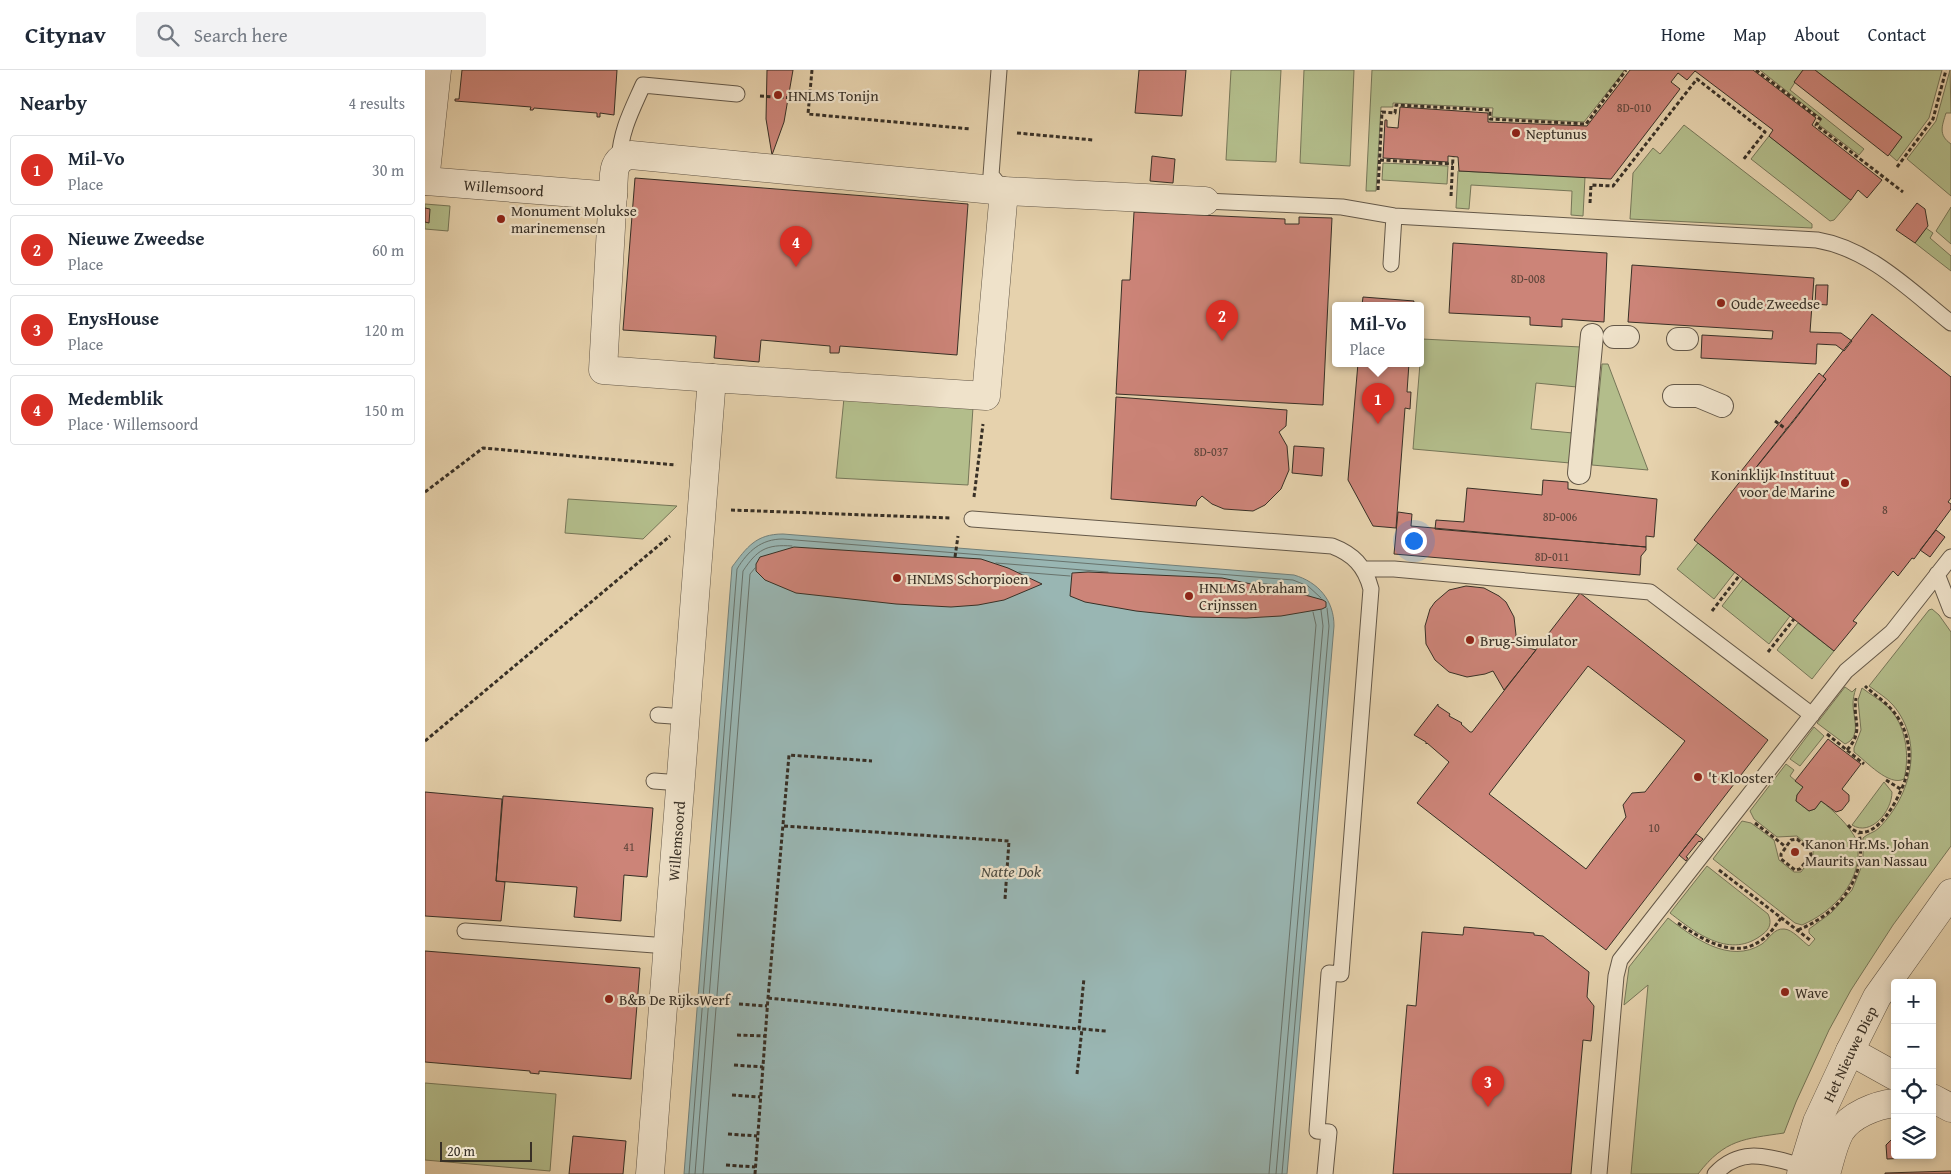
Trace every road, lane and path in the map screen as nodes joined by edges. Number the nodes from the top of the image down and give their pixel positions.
1 (437, 70) edge
2 (812, 70) edge
3 (999, 70) edge
4 (1626, 70) edge
5 (1756, 70) edge
6 (1946, 70) edge
7 (737, 94) joint
8 (810, 99) junction
9 (994, 131) junction
10 (1093, 140) dead end
11 (1453, 157) dead end
12 (619, 160) junction
13 (1380, 160) junction
14 (1743, 160) dead end
15 (1453, 164) junction
16 (1897, 167) dead end
17 (425, 181) edge
18 (1004, 191) junction
19 (1903, 192) dead end
20 (613, 196) junction
21 (1205, 201) joint
22 (1377, 213) junction
23 (1394, 216) junction
24 (1449, 219) junction
25 (1589, 226) junction
26 (1391, 264) dead end
27 (1951, 323) edge
28 (1612, 336) dead end
29 (712, 378) junction
30 (986, 396) junction
31 (1674, 396) dead end
32 (1721, 406) dead end
33 (1775, 421) dead end
34 (1786, 429) dead end
35 (705, 467) junction
36 (1579, 473) dead end
37 (425, 492) edge
38 (702, 510) junction
39 (972, 519) junction
40 (1951, 557) edge
41 (1363, 569) junction
42 (1937, 574) junction
43 (1739, 576) dead end
44 (1951, 610) edge
45 (1794, 619) dead end
46 (1698, 629) junction
47 (1753, 670) junction
48 (1846, 671) junction
49 (1862, 684) junction
50 (658, 715) dead end
51 (686, 717) junction
52 (1810, 717) junction
53 (425, 741) edge
54 (1847, 750) junction
55 (872, 761) dead end
56 (1864, 764) dead end
57 (1886, 780) dead end
58 (654, 781) dead end
59 (681, 783) junction
60 (1901, 790) junction
61 (1738, 809) junction
62 (1848, 824) dead end
63 (784, 826) junction
64 (1859, 833) junction
65 (1786, 847) junction
66 (1701, 856) junction
67 (1951, 894) edge
68 (1005, 898) dead end
69 (1660, 909) junction
70 (1781, 918) junction
71 (1797, 930) junction
72 (465, 931) dead end
73 (1810, 940) dead end
74 (668, 946) junction
75 (1084, 978) dead end
76 (768, 998) junction
77 (739, 1004) dead end
78 (767, 1006) junction
79 (1081, 1029) junction
80 (1106, 1031) dead end
81 (737, 1035) dead end
82 (765, 1036) junction
83 (1850, 1051) junction
84 (734, 1065) dead end
85 (763, 1067) junction
86 (1077, 1074) dead end
87 (1891, 1074) edge
88 (732, 1095) dead end
89 (760, 1097) junction
90 (1936, 1100) edge
91 (1891, 1104) edge
92 (1936, 1108) edge
93 (1951, 1108) edge
94 (1951, 1112) edge
95 (728, 1134) dead end
96 (757, 1136) junction
97 (726, 1165) dead end
98 (755, 1167) junction
99 (1810, 1171) edge
100 (650, 1174) edge
101 (755, 1174) edge
102 (1325, 1174) edge
103 (1599, 1174) edge
104 (1715, 1174) edge

1 - 17 street, Willemsoord
2 - 8 path
3 - 9 lane
4 - 13 path
5 - 19 path
6 - 16 path
7 - 8 path
7 - 12 lane
8 - 9 path
9 - 10 path
9 - 18 lane
11 - 15 path
12 - 18 street
12 - 20 street
13 - 15 path
13 - 22 path
14 - 25 path
15 - 24 path
17 - 20 street, Willemsoord
18 - 21 street
18 - 30 street
20 - 29 street
21 - 22 lane
22 - 23 lane
23 - 24 lane
23 - 26 lane
24 - 25 lane
25 - 27 lane
28 - 36 street
29 - 30 street
29 - 35 street, Willemsoord
30 - 39 path
31 - 32 street
33 - 34 path
35 - 37 path
35 - 38 street, Willemsoord
38 - 39 path
38 - 51 street, Willemsoord
38 - 53 path
39 - 41 lane
40 - 42 lane
41 - 46 lane
41 - 102 lane
42 - 44 lane
42 - 48 lane
43 - 46 path
45 - 47 path
46 - 47 lane
47 - 52 lane
48 - 49 path
48 - 52 lane
49 - 54 path
49 - 60 path
50 - 51 lane
51 - 59 street, Willemsoord
52 - 54 path
52 - 61 lane
54 - 56 path
55 - 63 path
57 - 60 path
58 - 59 lane
59 - 74 street, Willemsoord
60 - 64 path
61 - 65 path
61 - 66 lane
62 - 64 path
63 - 68 path
63 - 76 path
64 - 71 path
65 - 65 path
66 - 69 lane
66 - 70 path
67 - 83 street, Het Nieuwe Diep
69 - 70 path
69 - 103 lane
70 - 71 path
71 - 73 path
72 - 74 lane
74 - 100 street, Willemsoord
75 - 79 path
76 - 78 path
76 - 79 path
77 - 78 path
78 - 82 path
79 - 80 path
79 - 86 path
81 - 82 path
82 - 85 path
83 - 87 street
83 - 99 street, Het Nieuwe Diep
84 - 85 path
85 - 89 path
88 - 89 path
89 - 96 path
90 - 93 street
91 - 99 street
92 - 94 street
95 - 96 path
96 - 98 path
97 - 98 path
98 - 101 path
99 - 104 lane

